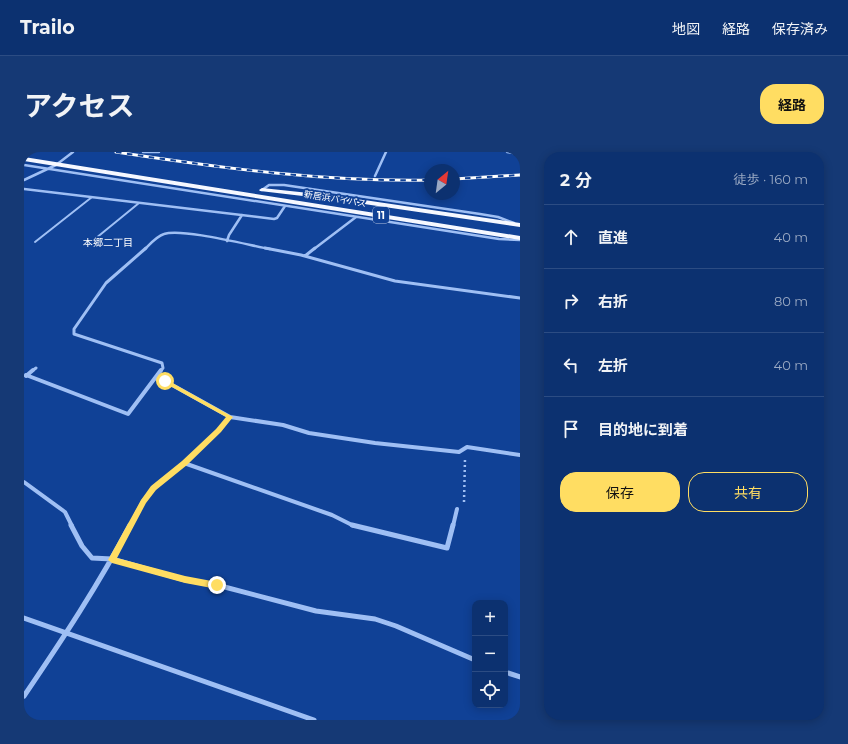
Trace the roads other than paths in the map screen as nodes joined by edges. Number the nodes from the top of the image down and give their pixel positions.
1 (72, 152) edge
2 (143, 152) edge
3 (160, 152) edge
4 (386, 152) edge
5 (507, 152) edge
6 (520, 154) edge
7 (24, 159) edge
8 (24, 165) edge
9 (57, 165) junction
10 (48, 169) junction
11 (375, 176) dead end
12 (24, 180) edge
13 (24, 189) edge
14 (242, 193) junction
15 (92, 197) junction
16 (139, 203) junction
17 (285, 206) junction
18 (242, 215) junction
19 (356, 217) junction
20 (518, 224) edge
21 (520, 239) edge
22 (228, 241) junction
23 (35, 242) dead end
24 (90, 243) dead end
25 (306, 256) junction
26 (520, 298) edge
27 (36, 368) dead end
28 (25, 376) edge
29 (157, 379) junction
30 (230, 417) junction
31 (520, 455) edge
32 (184, 463) junction
33 (24, 482) edge
34 (457, 509) road end
35 (112, 560) junction
36 (24, 618) edge
37 (67, 633) junction
38 (472, 659) edge
39 (508, 673) edge
40 (520, 677) edge
41 (24, 696) edge
42 (314, 720) edge

1 - 9 street
2 - 3 street
4 - 11 street
5 - 6 street
7 - 9 highway, 新居浜バイパス / 11
8 - 10 street
9 - 10 street
9 - 14 highway, 新居浜バイパス / 11
10 - 12 street
10 - 17 street
13 - 15 street
14 - 20 highway, 新居浜バイパス / 11
14 - 21 highway, 新居浜バイパス / 11
15 - 16 street
15 - 23 lane
16 - 18 street
16 - 24 lane
17 - 18 street
17 - 19 street
18 - 22 street
19 - 21 street
19 - 25 street
22 - 25 street
22 - 29 street
25 - 26 street
27 - 28 street
28 - 29 street
29 - 30 street
30 - 31 street
30 - 32 street
32 - 34 street
32 - 35 street
33 - 35 street
35 - 37 street
35 - 38 street
36 - 37 street
37 - 41 street
37 - 42 street
39 - 40 street

